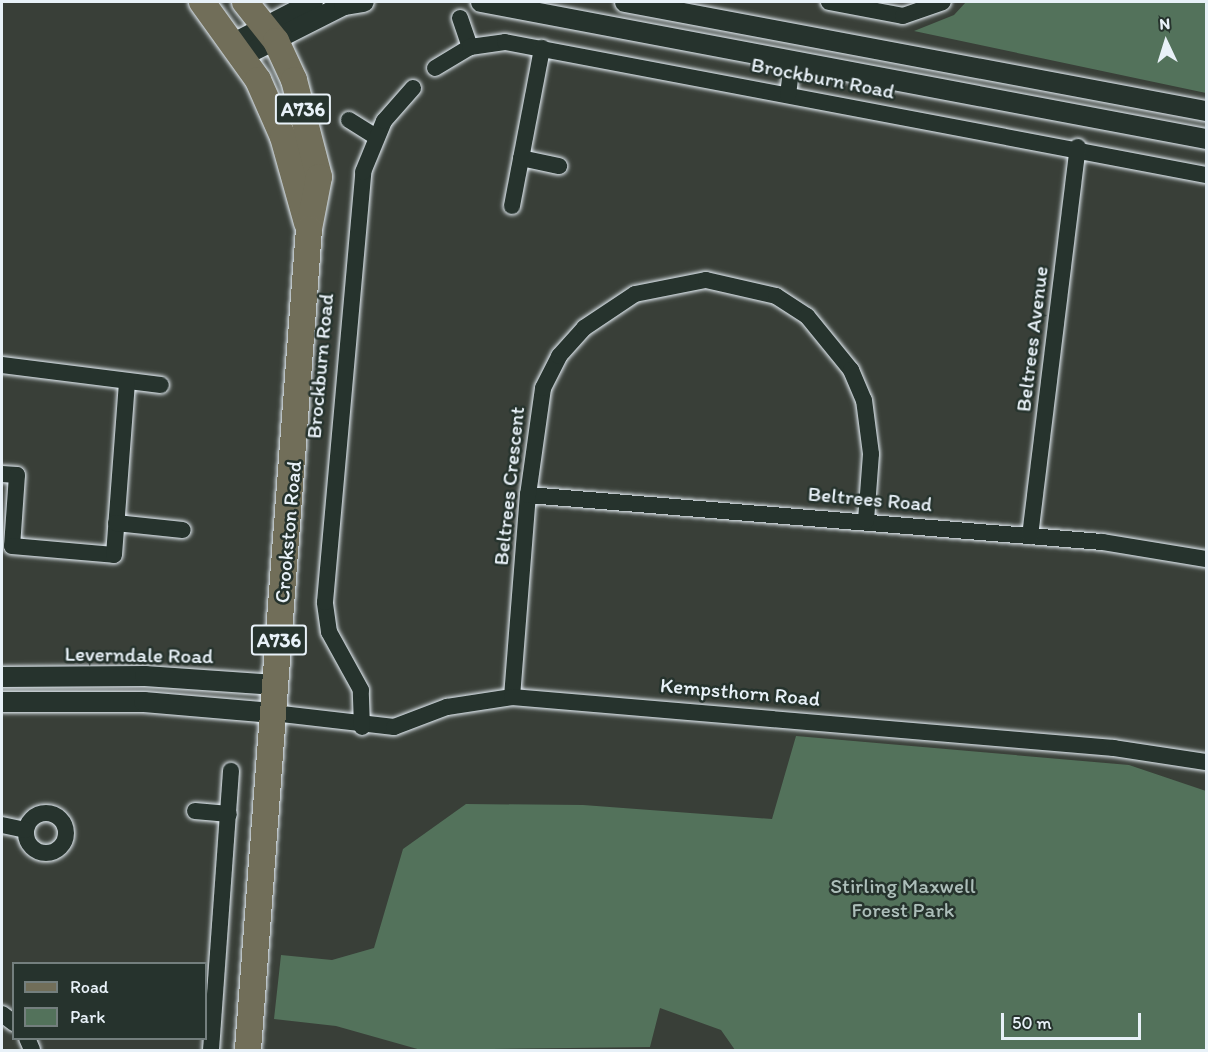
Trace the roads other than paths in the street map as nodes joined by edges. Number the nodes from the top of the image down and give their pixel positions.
1 (202, 2) edge
2 (245, 2) edge
3 (313, 2) edge
4 (363, 2) edge
5 (481, 2) edge
6 (625, 2) edge
7 (829, 2) edge
8 (943, 2) edge
9 (460, 18) dead end
10 (270, 34) junction
11 (470, 47) junction
12 (542, 48) junction
13 (238, 50) junction
14 (792, 60) junction
15 (435, 68) dead end
16 (412, 88) dead end
17 (788, 95) junction
18 (1206, 111) edge
19 (349, 120) dead end
20 (376, 137) junction
21 (1206, 139) edge
22 (1078, 147) junction
23 (521, 158) junction
24 (559, 166) dead end
25 (1206, 175) edge
26 (512, 206) dead end
27 (309, 229) junction
28 (2, 365) edge
29 (127, 381) junction
30 (161, 385) dead end
31 (2, 474) edge
32 (528, 495) junction
33 (866, 521) junction
34 (116, 523) junction
35 (183, 530) dead end
36 (1030, 536) junction
37 (1206, 560) edge
38 (2, 677) edge
39 (276, 685) junction
40 (512, 697) junction
41 (2, 702) edge
42 (273, 713) junction
43 (362, 727) junction
44 (1206, 762) edge
45 (231, 771) dead end
46 (195, 811) dead end
47 (229, 814) junction
48 (2, 825) edge
49 (25, 830) dead end
50 (211, 1050) edge
51 (248, 1050) edge

1 - 13 main road, Crookston Road / A736
2 - 10 main road, Crookston Road / A736
3 - 10 street
4 - 10 street
5 - 14 street, Brockburn Road
6 - 18 street, Brockburn Road
7 - 8 street
9 - 11 street
10 - 13 street
10 - 27 main road, Crookston Road / A736
11 - 12 street, Brockburn Road
11 - 15 street, Brockburn Road
12 - 17 street, Brockburn Road
12 - 23 street
13 - 27 main road, Crookston Road / A736
14 - 17 street
14 - 21 street, Brockburn Road
16 - 20 street, Brockburn Road
17 - 22 street, Brockburn Road
19 - 20 street
20 - 43 street, Brockburn Road
22 - 25 street, Brockburn Road
22 - 36 street, Beltrees Avenue
23 - 24 street
23 - 26 street
27 - 39 main road, Crookston Road / A736
28 - 29 street
29 - 30 street
29 - 34 street
31 - 34 street
32 - 33 street, Beltrees Road
32 - 33 street, Beltrees Crescent
32 - 40 street, Beltrees Crescent
33 - 36 street, Beltrees Road
34 - 35 street
36 - 37 street, Beltrees Road
38 - 39 street, Leverndale Road
39 - 42 main road, Crookston Road / A736
40 - 43 street, Kempsthorn Road
40 - 44 street, Kempsthorn Road
41 - 42 street
42 - 43 street, Kempsthorn Road
42 - 51 main road, Crookston Road / A736
45 - 47 street
46 - 47 street
47 - 50 street
48 - 49 street

